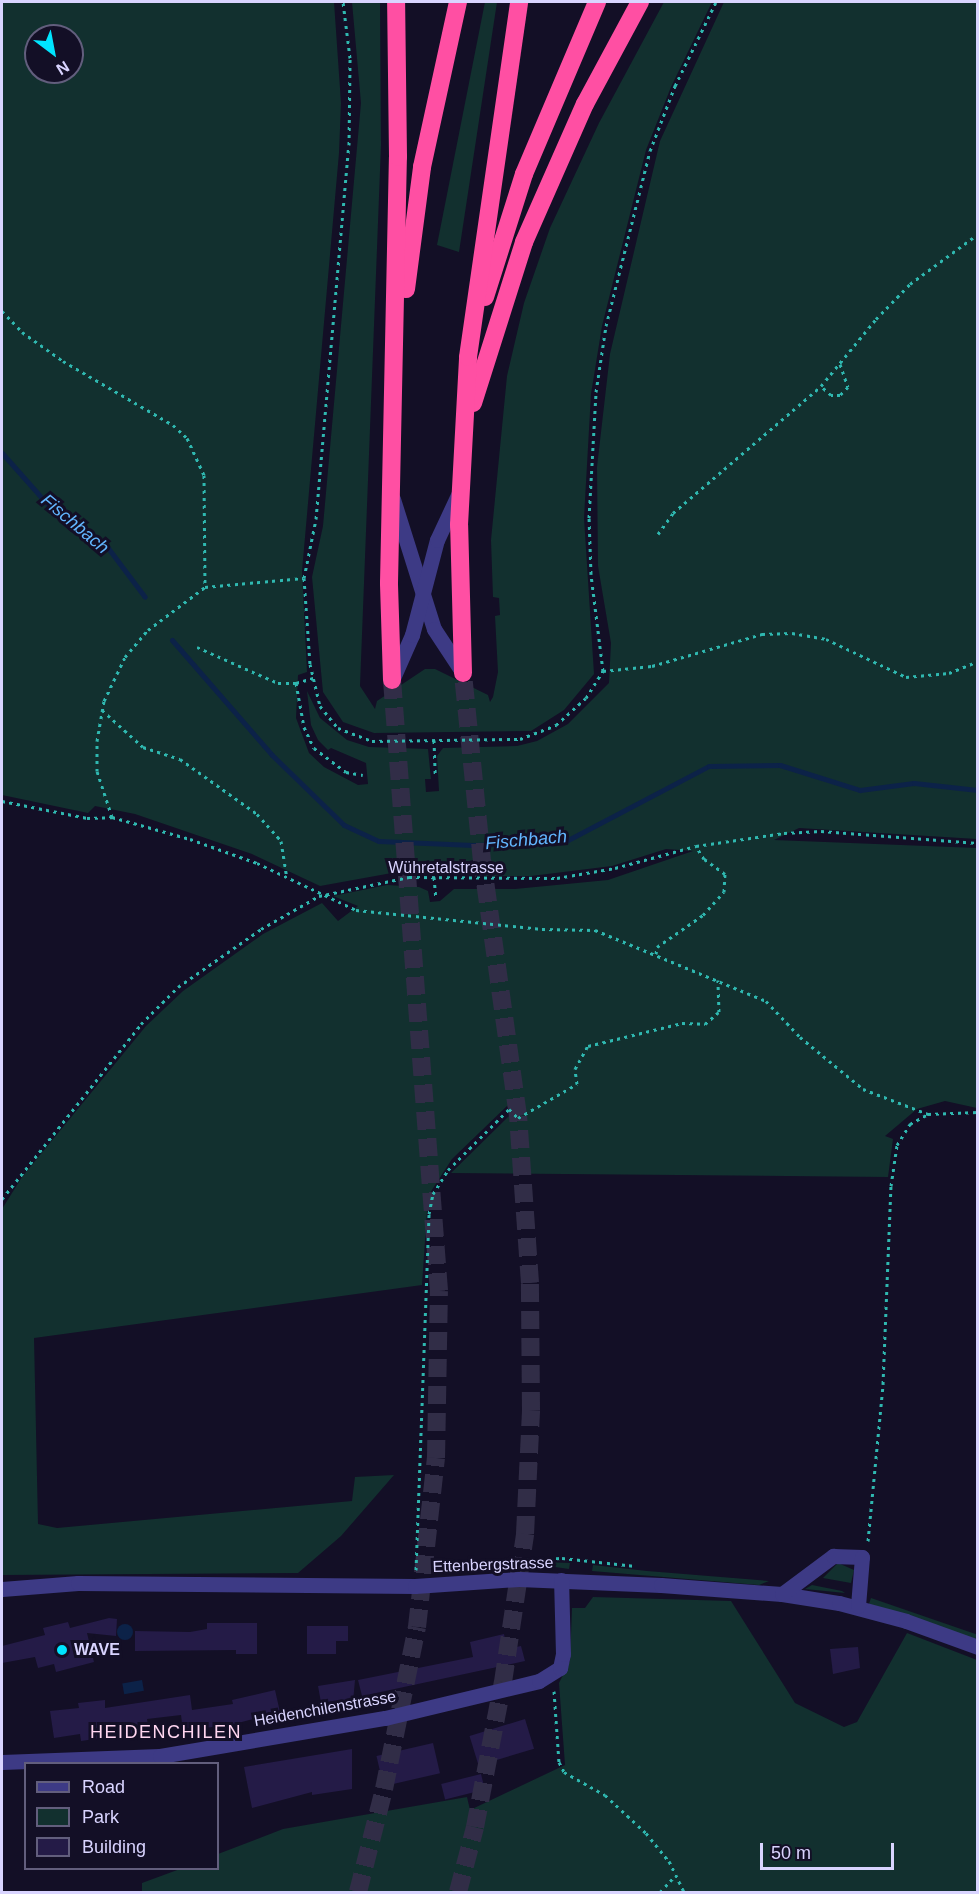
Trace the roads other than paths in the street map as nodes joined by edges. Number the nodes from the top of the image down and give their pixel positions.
1 (396, 2) edge
2 (458, 2) edge
3 (519, 2) edge
4 (597, 2) edge
5 (640, 2) edge
6 (468, 357) junction
7 (392, 424) junction
8 (463, 438) junction
9 (389, 488) junction
10 (460, 490) junction
11 (423, 593) junction
12 (464, 673) joint
13 (392, 680) joint
14 (561, 1580) junction
15 (2, 1589) edge
16 (782, 1594) junction
17 (858, 1606) junction
18 (978, 1647) edge
19 (2, 1762) edge

1 - 7 highway
2 - 7 highway
3 - 6 highway
4 - 6 highway
5 - 8 highway
6 - 8 highway
7 - 9 highway
8 - 10 highway
9 - 11 street
9 - 13 highway
10 - 11 street
10 - 12 highway
11 - 12 street
11 - 13 street
14 - 15 street, Ettenbergstrasse
14 - 16 street, Ettenbergstrasse
14 - 19 street, Heidenchilenstrasse
16 - 17 street, Ettenbergstrasse
16 - 17 street
17 - 18 street, Ettenbergstrasse

